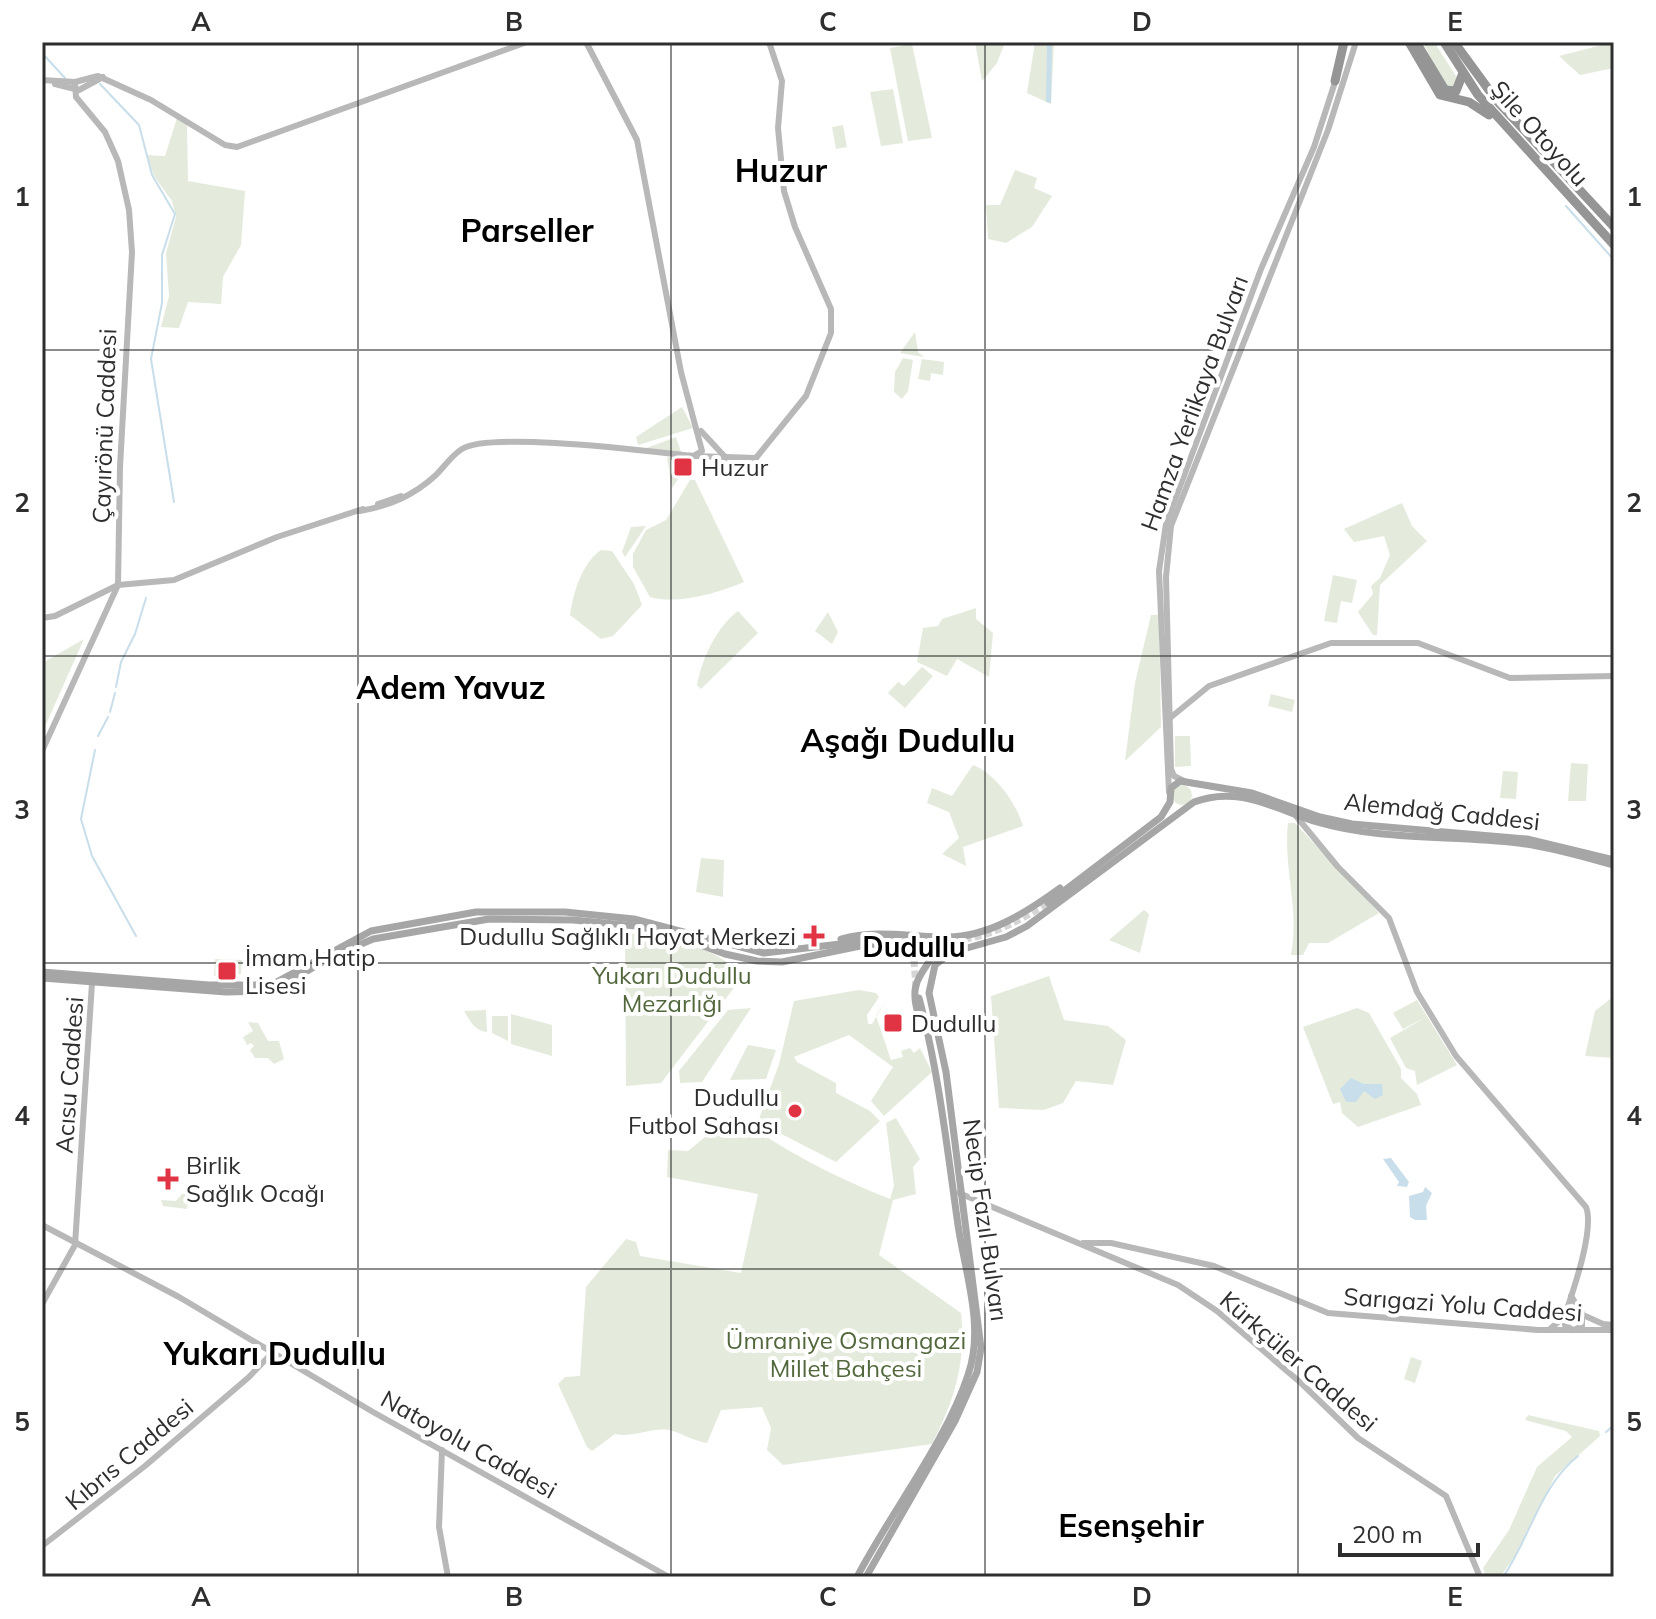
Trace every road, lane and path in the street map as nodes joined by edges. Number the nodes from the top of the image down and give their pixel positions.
1 (527, 42) edge
2 (586, 42) edge
3 (769, 42) edge
4 (1347, 42) edge
5 (1356, 42) edge
6 (1409, 42) edge
7 (1416, 42) edge
8 (1444, 42) edge
9 (1454, 42) edge
10 (1461, 42) edge
11 (1463, 73) junction
12 (45, 80) edge
13 (1480, 80) junction
14 (1335, 81) joint
15 (77, 86) junction
16 (1520, 143) junction
17 (1614, 227) edge
18 (1614, 245) edge
19 (698, 427) junction
20 (693, 456) junction
21 (726, 458) junction
22 (118, 585) junction
23 (42, 618) edge
24 (1614, 676) edge
25 (1169, 698) junction
26 (1186, 704) junction
27 (1170, 718) junction
28 (42, 751) edge
29 (1187, 781) junction
30 (1170, 795) junction
31 (1191, 804) junction
32 (1293, 813) junction
33 (1393, 830) junction
34 (1144, 831) junction
35 (1614, 862) edge
36 (1048, 903) tunnel mouth
37 (477, 916) junction
38 (999, 926) junction
39 (964, 936) junction
40 (1006, 937) junction
41 (891, 938) tunnel mouth
42 (811, 948) junction
43 (938, 948) junction
44 (967, 948) junction
45 (955, 949) junction
46 (42, 975) edge
47 (92, 980) junction
48 (929, 993) junction
49 (916, 997) junction
50 (958, 1193) junction
51 (42, 1225) edge
52 (1082, 1243) junction
53 (75, 1245) junction
54 (1571, 1296) junction
55 (42, 1304) edge
56 (1582, 1313) junction
57 (1564, 1318) junction
58 (1614, 1328) edge
59 (1547, 1330) junction
60 (1573, 1330) junction
61 (272, 1353) junction
62 (442, 1450) junction
63 (42, 1546) edge
64 (448, 1577) edge
65 (669, 1577) edge
66 (857, 1577) edge
67 (866, 1577) edge
68 (1480, 1577) edge

1 - 15 street
2 - 19 street
3 - 21 street
4 - 14 highway
5 - 25 street, Hamza Yerlikaya Bulvarı
6 - 16 highway
7 - 11 highway
8 - 11 highway, Şile Otoyolu
9 - 13 highway, Şile Otoyolu
10 - 13 highway
11 - 16 highway, Şile Otoyolu
12 - 15 street
13 - 17 highway, Şile Otoyolu
14 - 30 street, Hamza Yerlikaya Bulvarı
15 - 22 street, Çayırönü Caddesi
16 - 18 highway, Şile Otoyolu
19 - 20 street
19 - 21 street
20 - 21 street
20 - 22 street
22 - 23 street
22 - 28 street, Çayırönü Caddesi
24 - 26 street
25 - 26 street
25 - 27 street, Hamza Yerlikaya Bulvarı
26 - 27 street
27 - 29 street, Hamza Yerlikaya Bulvarı
29 - 30 main road, Alemdağ Caddesi
29 - 31 main road
29 - 33 main road, Alemdağ Caddesi
30 - 31 main road
30 - 34 main road, Alemdağ Caddesi
31 - 32 main road, Alemdağ Caddesi
31 - 40 main road, Alemdağ Caddesi
32 - 33 main road, Alemdağ Caddesi
32 - 54 street
33 - 35 main road, Alemdağ Caddesi
34 - 36 main road, Alemdağ Caddesi
34 - 38 main road, Alemdağ Caddesi
37 - 42 main road, Alemdağ Caddesi
37 - 43 main road, Alemdağ Caddesi
37 - 47 main road, Alemdağ Caddesi
38 - 39 main road, Alemdağ Caddesi
38 - 40 main road
39 - 42 main road, Alemdağ Caddesi
39 - 43 main road
39 - 44 main road
40 - 44 main road, Alemdağ Caddesi
41 - 42 main road, Alemdağ Caddesi
43 - 45 main road, Alemdağ Caddesi
43 - 49 main road
44 - 45 main road, Alemdağ Caddesi
45 - 48 main road
46 - 47 main road, Alemdağ Caddesi
47 - 53 street, Acısu Caddesi
48 - 49 main road
48 - 50 main road, Necip Fazıl Bulvarı
49 - 50 main road, Necip Fazıl Bulvarı
50 - 52 street, Kürkçüler Caddesi
50 - 66 main road, Necip Fazıl Bulvarı
50 - 67 main road, Necip Fazıl Bulvarı
51 - 53 street, Natoyolu Caddesi
52 - 59 street, Sarıgazi Yolu Caddesi
52 - 68 street, Kürkçüler Caddesi
53 - 55 street, Acısu Caddesi
53 - 61 street, Natoyolu Caddesi
54 - 56 street
54 - 57 street
56 - 57 street
56 - 58 street
56 - 60 street
57 - 59 street
57 - 60 street
58 - 60 street, Sarıgazi Yolu Caddesi
59 - 60 street, Sarıgazi Yolu Caddesi
61 - 62 street, Natoyolu Caddesi
61 - 63 street, Kıbrıs Caddesi
62 - 64 street
62 - 65 street, Natoyolu Caddesi

